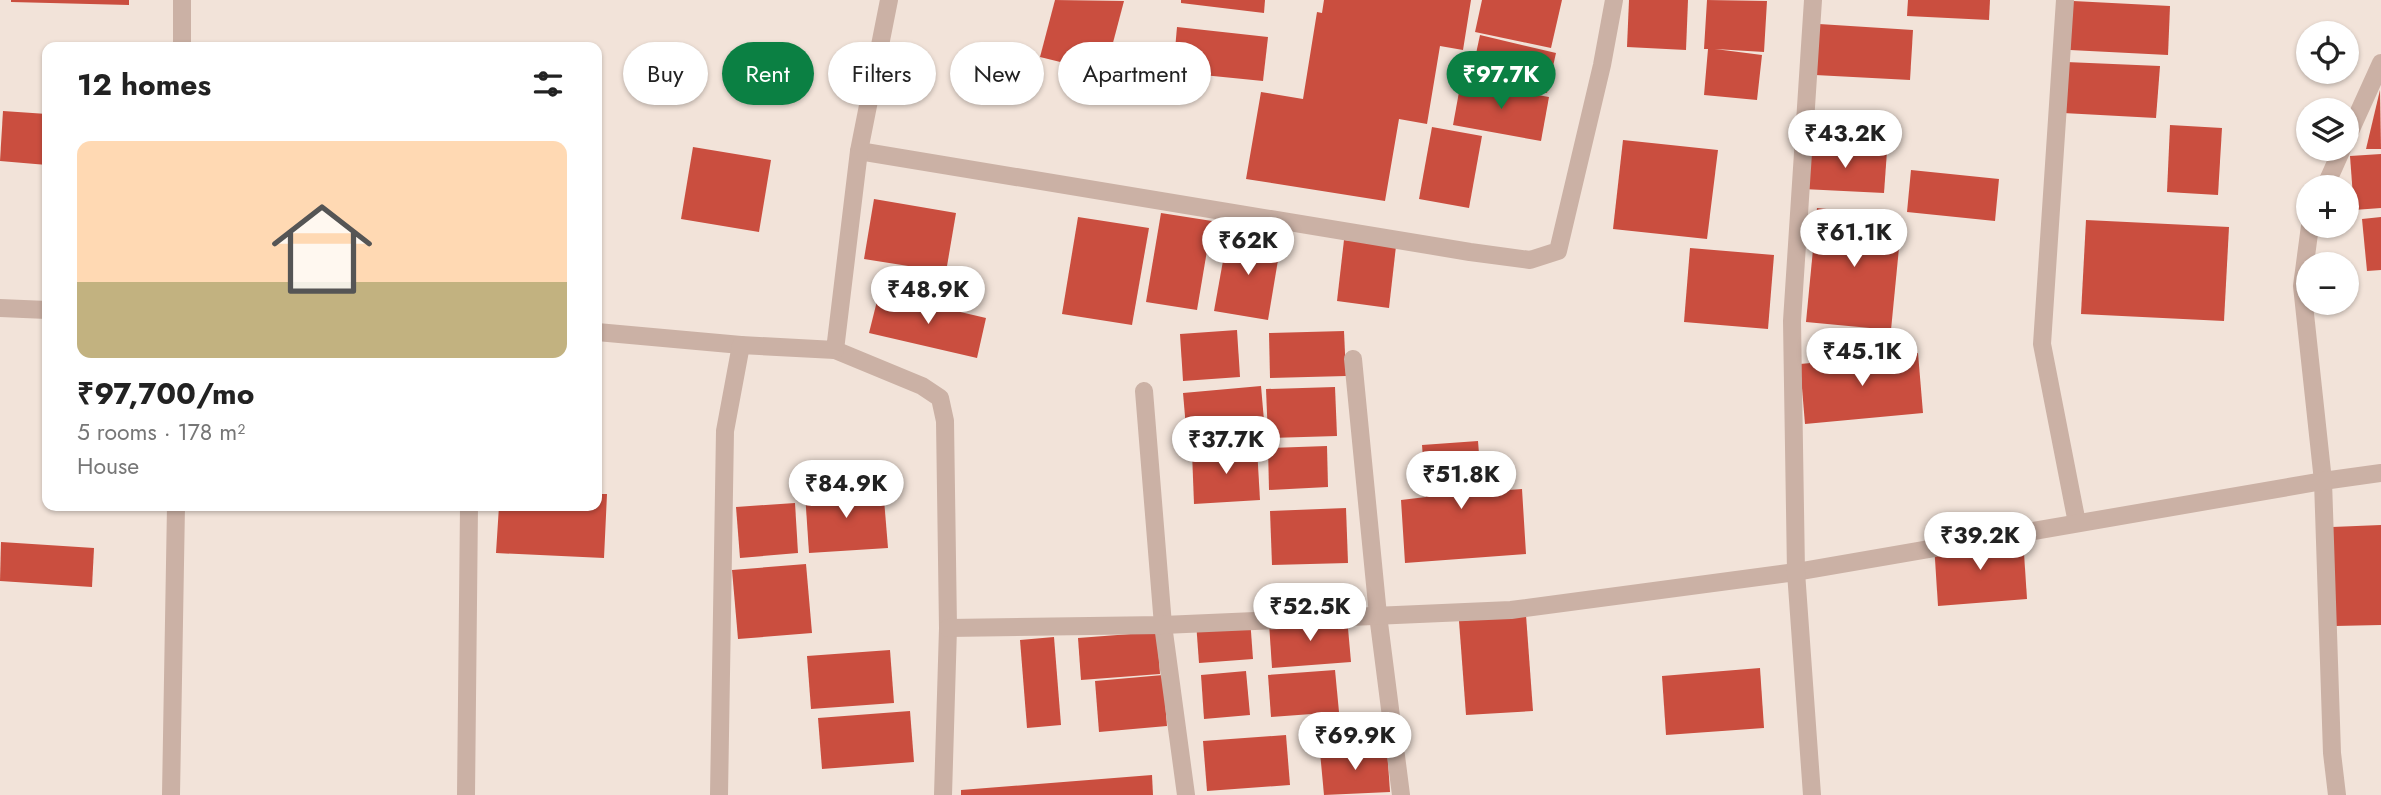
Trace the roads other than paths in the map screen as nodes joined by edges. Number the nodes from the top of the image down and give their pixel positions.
1 (183, 0) edge
2 (888, 0) edge
3 (1614, 0) edge
4 (1813, 0) edge
5 (2065, 0) edge
6 (182, 42) edge
7 (2381, 62) edge
8 (2359, 111) edge
9 (859, 151) junction
10 (2308, 238) edge
11 (0, 308) edge
12 (42, 310) edge
13 (602, 332) edge
14 (741, 345) junction
15 (835, 350) junction
16 (1353, 359) dead end
17 (1144, 391) dead end
18 (2381, 473) edge
19 (2323, 481) junction
20 (176, 511) edge
21 (469, 511) edge
22 (2077, 523) junction
23 (1796, 572) junction
24 (1378, 615) junction
25 (1163, 625) junction
26 (948, 628) junction
27 (171, 795) edge
28 (466, 795) edge
29 (719, 795) edge
30 (943, 795) edge
31 (1186, 795) edge
32 (1401, 795) edge
33 (1812, 795) edge
34 (2337, 795) edge

1 - 6 street
2 - 9 street
3 - 9 street
4 - 23 street
5 - 22 street
7 - 8 street
9 - 15 street
10 - 19 street
11 - 12 street
13 - 14 street
14 - 15 street
14 - 29 street
15 - 26 street
16 - 24 street
17 - 25 street
18 - 19 street
19 - 22 street
19 - 34 street
20 - 27 street
21 - 28 street
22 - 23 street
23 - 24 street
23 - 33 street
24 - 25 street
24 - 32 street
25 - 26 street
25 - 31 street
26 - 30 street

